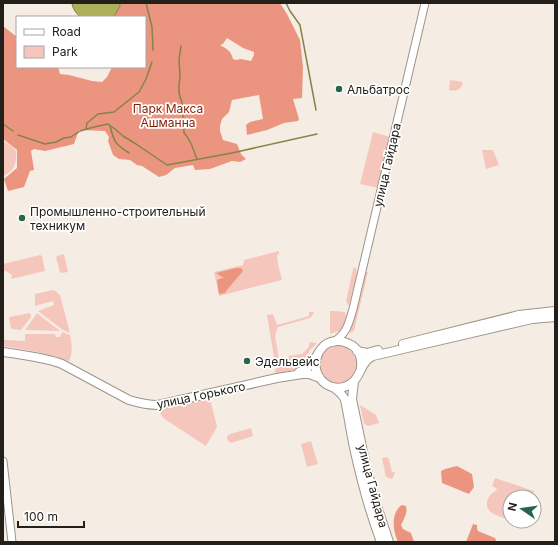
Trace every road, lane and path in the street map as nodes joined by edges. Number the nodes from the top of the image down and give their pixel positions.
1 (425, 3) edge
2 (555, 311) edge
3 (555, 317) edge
4 (348, 326) junction
5 (334, 342) junction
6 (355, 348) junction
7 (3, 352) edge
8 (318, 354) junction
9 (362, 368) junction
10 (288, 376) junction
11 (320, 378) junction
12 (354, 382) junction
13 (332, 387) junction
14 (3, 461) edge
15 (12, 542) edge
16 (381, 542) edge
17 (389, 542) edge

1 - 4 main road, улица Гайдара
2 - 6 main road
3 - 9 main road
4 - 5 main road, улица Гайдара
4 - 6 main road, улица Гайдара
5 - 6 main road
5 - 8 main road, улица Горького
6 - 9 main road
7 - 10 main road, улица Горького
8 - 10 main road, улица Горького
8 - 11 main road
9 - 12 main road
10 - 11 main road, улица Горького
11 - 13 main road, улица Горького
12 - 13 main road
12 - 17 main road, улица Гайдара
13 - 16 main road, улица Гайдара
14 - 15 main road

